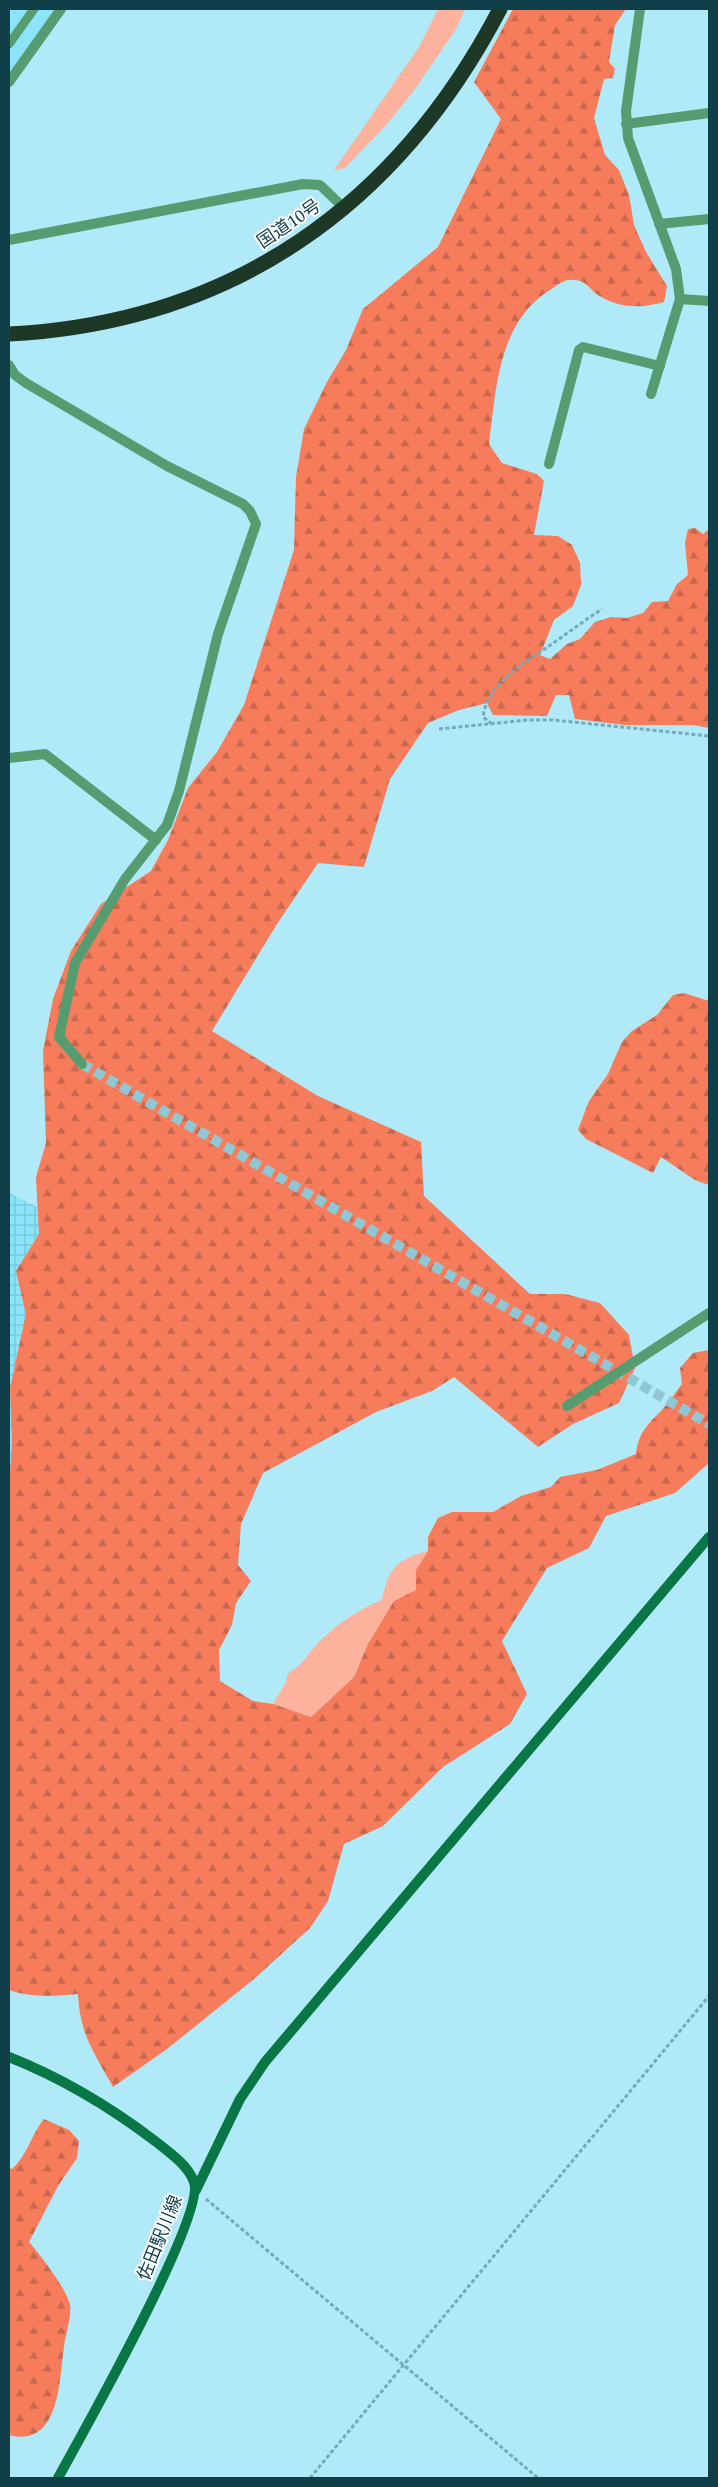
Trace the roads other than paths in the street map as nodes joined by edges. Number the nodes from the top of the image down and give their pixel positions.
1 (34, 9) edge
2 (61, 9) edge
3 (500, 9) edge
4 (640, 9) edge
5 (9, 44) edge
6 (9, 82) edge
7 (709, 113) edge
8 (626, 124) junction
9 (344, 208) junction
10 (709, 219) edge
11 (659, 224) junction
12 (9, 240) edge
13 (680, 299) junction
14 (709, 301) edge
15 (9, 334) edge
16 (9, 365) edge
17 (660, 366) junction
18 (651, 394) dead end
19 (549, 464) dead end
20 (9, 758) edge
21 (156, 840) junction
22 (82, 1064) tunnel mouth
23 (709, 1313) edge
24 (567, 1406) dead end
25 (709, 1537) edge
26 (9, 2057) edge
27 (196, 2190) junction
28 (58, 2478) edge

1 - 5 lane
2 - 6 street
3 - 9 highway, 国道10号
4 - 8 street
7 - 8 street
8 - 11 street
9 - 12 street
9 - 15 highway, 国道10号
10 - 11 street
11 - 13 street
13 - 14 street
13 - 17 street
16 - 21 street
17 - 18 street
17 - 19 street
20 - 21 street
21 - 22 street
23 - 24 street
25 - 27 street
26 - 27 street, 佐田駅川線
27 - 28 street, 佐田駅川線

